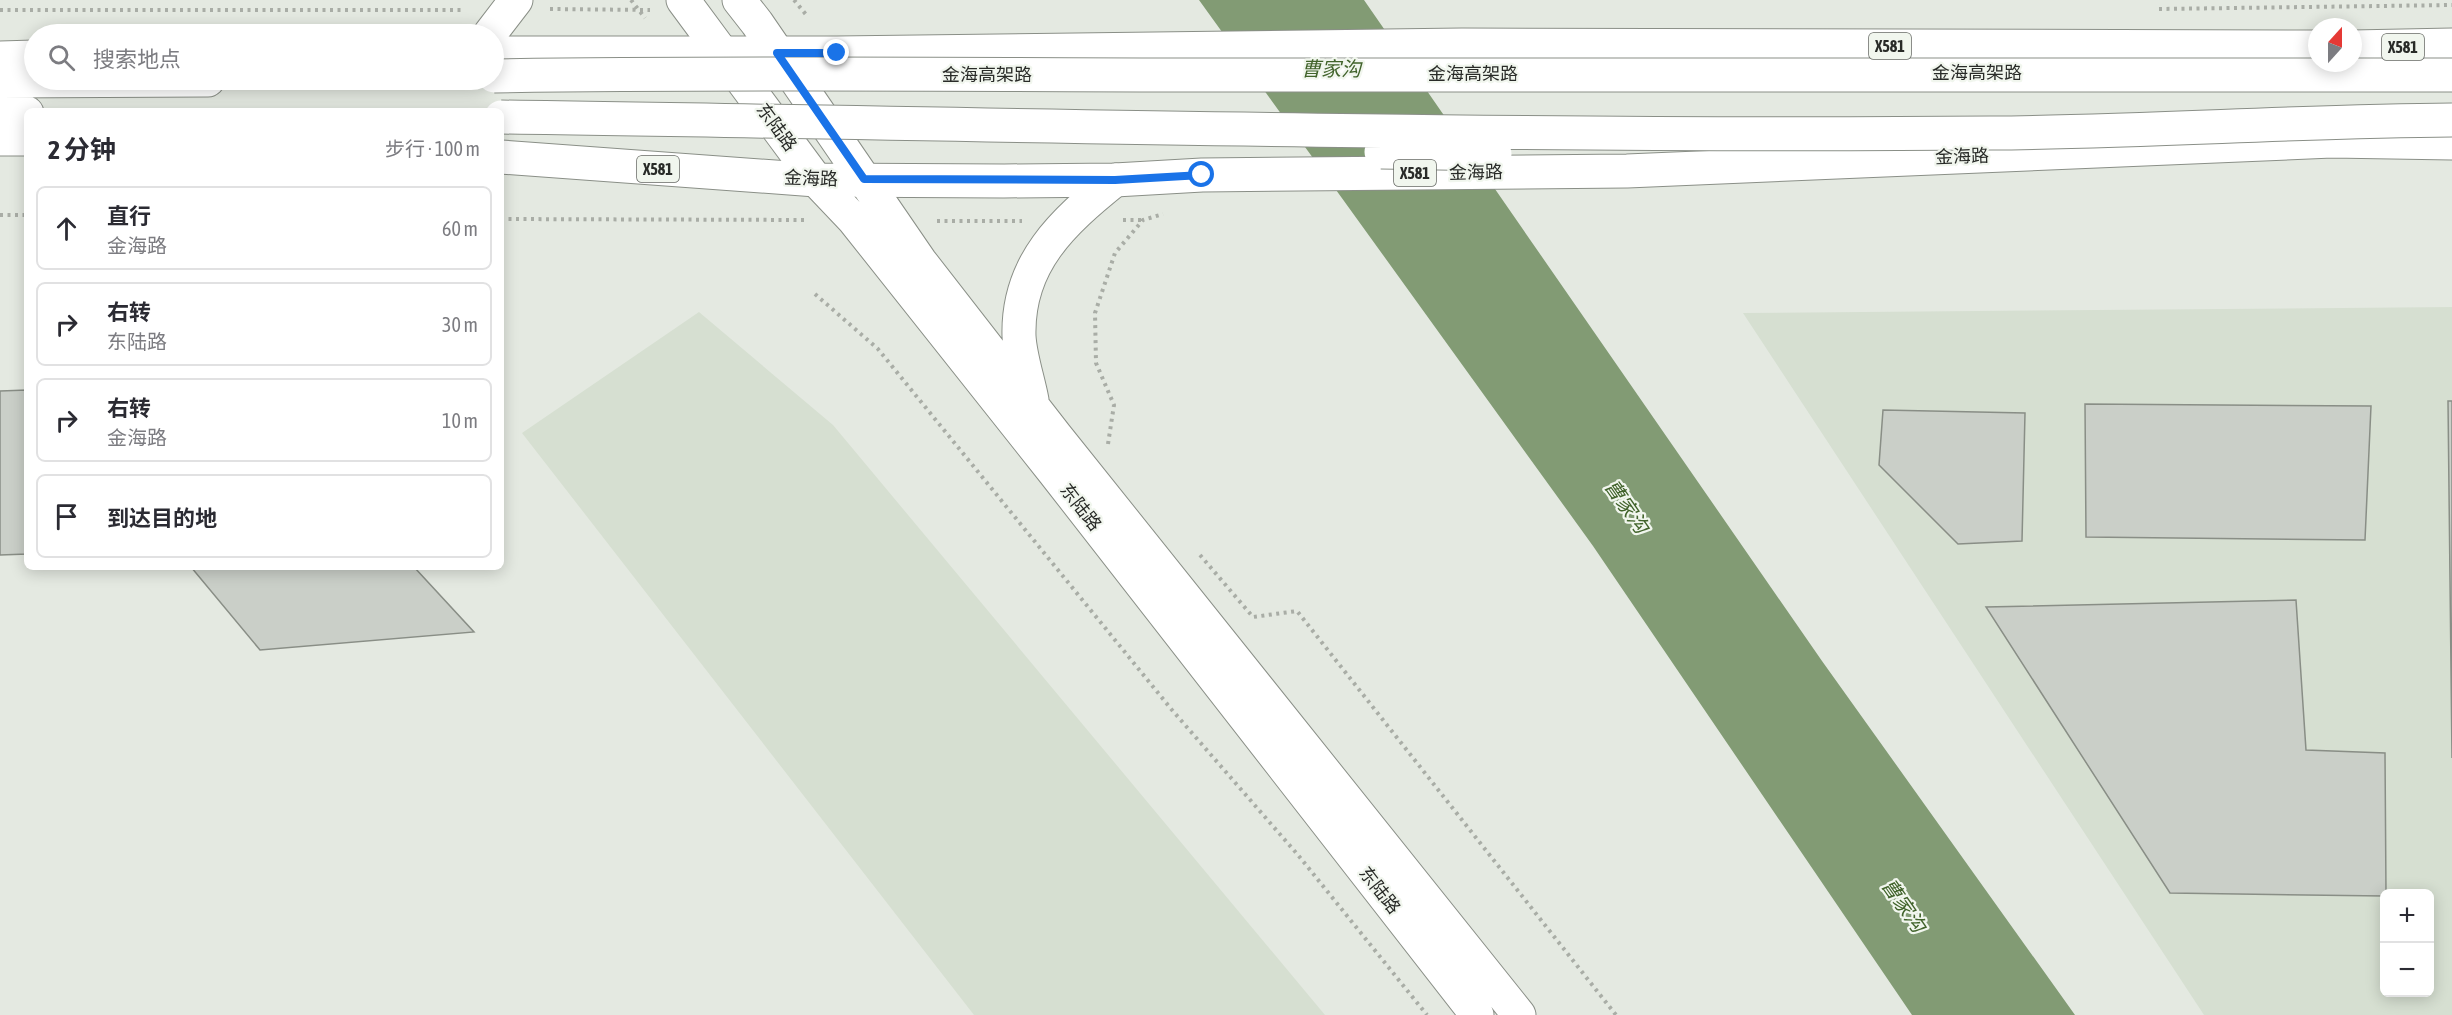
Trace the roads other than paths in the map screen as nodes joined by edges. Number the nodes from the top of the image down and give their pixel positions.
1 (516, 0) edge
2 (683, 0) edge
3 (739, 0) edge
4 (498, 24) edge
5 (2452, 45) edge
6 (2308, 47) edge
7 (2362, 47) edge
8 (504, 53) edge
9 (723, 53) junction
10 (777, 53) junction
11 (0, 57) edge
12 (24, 57) edge
13 (2452, 66) edge
14 (2007, 72) junction
15 (2452, 75) edge
16 (504, 76) edge
17 (0, 81) edge
18 (24, 81) edge
19 (0, 113) edge
20 (24, 113) edge
21 (504, 118) edge
22 (504, 118) edge
23 (2452, 120) edge
24 (0, 139) edge
25 (24, 139) edge
26 (2332, 141) junction
27 (2452, 143) edge
28 (504, 157) edge
29 (864, 179) junction
30 (816, 180) junction
31 (1115, 180) junction
32 (1034, 407) junction
33 (1477, 1015) edge
34 (1519, 1015) edge

1 - 4 main road
2 - 9 main road, 东陆路
3 - 10 main road, 东陆路
5 - 7 main road, X581
6 - 10 main road, X581
8 - 9 main road, X581
9 - 10 main road, X581
9 - 30 main road, 东陆路
10 - 29 main road, 东陆路
11 - 12 main road
13 - 14 main road, bridge
14 - 15 main road, 金海高架路, bridge
14 - 16 main road, 金海高架路, bridge
17 - 18 main road
19 - 20 main road
21 - 23 main road, bridge
22 - 26 main road, bridge
24 - 25 main road
26 - 27 main road, 金海路 / X581
26 - 31 main road, 金海路 / X581
28 - 30 main road, 金海路 / X581
29 - 30 main road, 金海路 / X581
29 - 31 main road, 金海路 / X581
29 - 32 main road, 东陆路
30 - 33 main road, 东陆路
31 - 32 main road
32 - 34 main road, 东陆路

